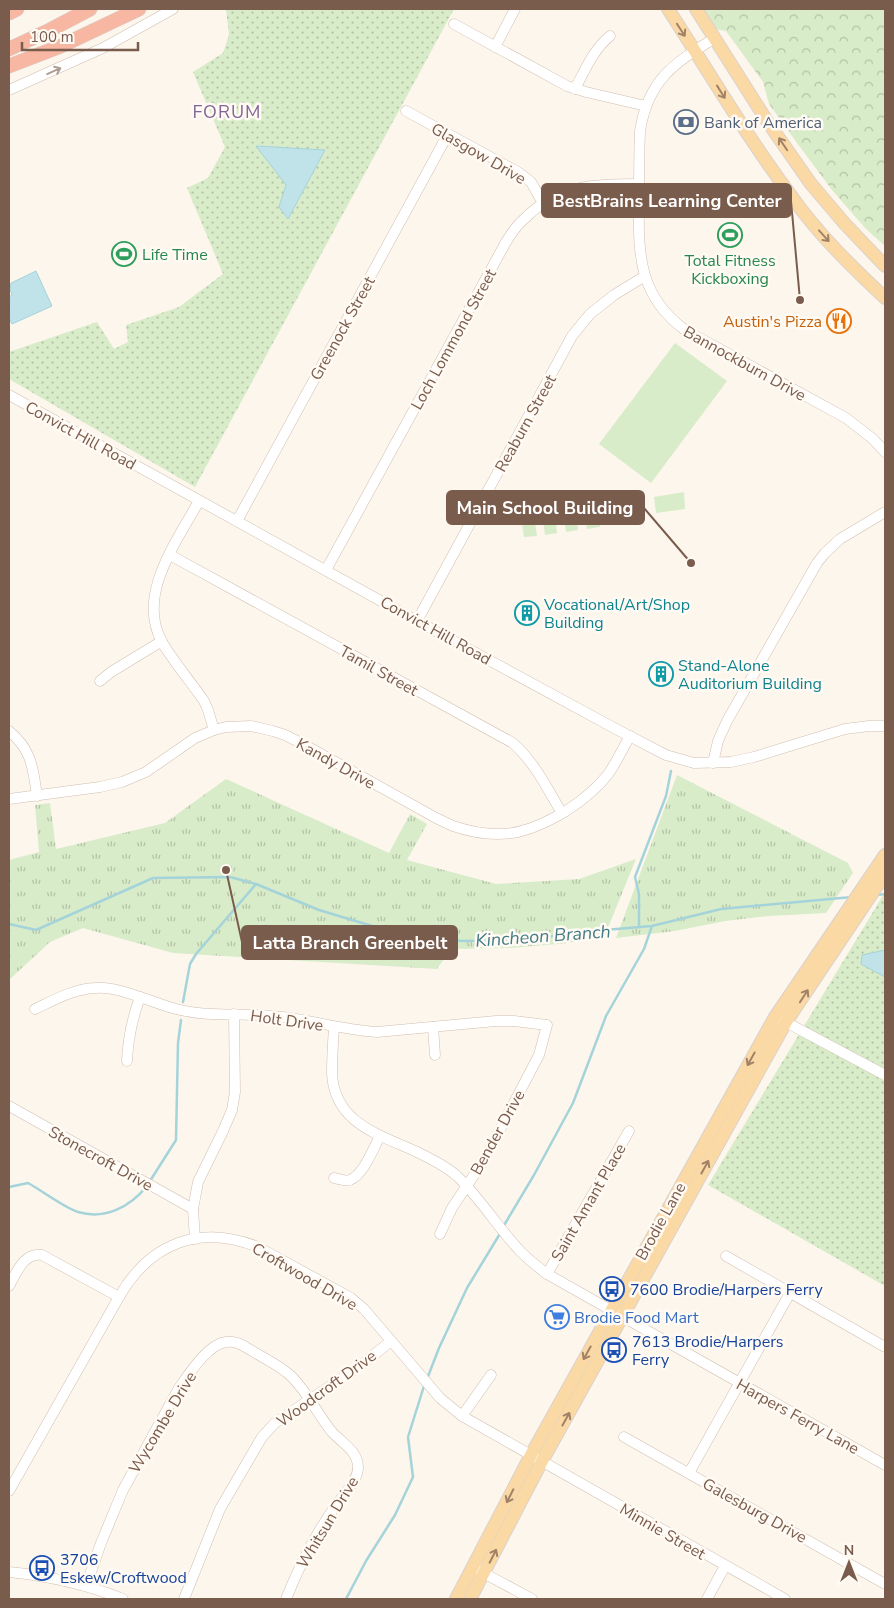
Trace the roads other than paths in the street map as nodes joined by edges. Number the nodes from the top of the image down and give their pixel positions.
1 (17, 9) edge
2 (90, 9) edge
3 (139, 9) edge
4 (173, 9) edge
5 (515, 9) edge
6 (668, 9) edge
7 (696, 9) edge
8 (9, 13) edge
9 (454, 24) dead end
10 (610, 36) dead end
11 (715, 38) junction
12 (494, 47) junction
13 (9, 49) edge
14 (695, 51) junction
15 (9, 66) edge
16 (575, 89) junction
17 (9, 90) edge
18 (646, 106) junction
19 (406, 111) dead end
20 (448, 134) junction
21 (639, 184) junction
22 (811, 184) junction
23 (792, 198) junction
24 (544, 203) junction
25 (885, 266) edge
26 (645, 276) junction
27 (885, 298) edge
28 (9, 395) edge
29 (885, 452) edge
30 (199, 501) junction
31 (885, 512) edge
32 (237, 521) junction
33 (170, 555) junction
34 (326, 570) junction
35 (418, 621) junction
36 (162, 642) junction
37 (100, 681) dead end
38 (885, 726) edge
39 (214, 730) junction
40 (9, 731) edge
41 (630, 736) junction
42 (713, 763) junction
43 (36, 796) junction
44 (9, 800) edge
45 (562, 813) junction
46 (885, 855) edge
47 (885, 874) edge
48 (849, 917) junction
49 (140, 997) junction
50 (35, 1009) dead end
51 (234, 1014) junction
52 (781, 1020) junction
53 (547, 1025) joint
54 (334, 1027) junction
55 (433, 1027) junction
56 (435, 1056) dead end
57 (127, 1061) dead end
58 (885, 1075) edge
59 (9, 1106) edge
60 (629, 1130) dead end
61 (380, 1136) junction
62 (334, 1178) dead end
63 (466, 1185) junction
64 (193, 1209) junction
65 (440, 1234) dead end
66 (195, 1238) junction
67 (726, 1256) dead end
68 (548, 1274) junction
69 (9, 1286) edge
70 (790, 1293) junction
71 (119, 1297) junction
72 (610, 1310) junction
73 (622, 1317) junction
74 (391, 1341) junction
75 (885, 1347) edge
76 (491, 1376) dead end
77 (739, 1383) junction
78 (310, 1400) junction
79 (462, 1416) junction
80 (624, 1437) dead end
81 (536, 1458) junction
82 (885, 1465) edge
83 (689, 1473) junction
84 (9, 1491) edge
85 (725, 1566) junction
86 (478, 1570) junction
87 (9, 1572) edge
88 (885, 1584) edge
89 (86, 1586) junction
90 (123, 1599) edge
91 (184, 1599) edge
92 (286, 1599) edge
93 (456, 1599) edge
94 (470, 1599) edge
95 (532, 1599) edge
96 (707, 1599) edge
97 (785, 1599) edge

1 - 8 highway
2 - 13 highway
3 - 15 highway
17 -> 4 street
5 - 12 street
6 -> 14 main road
7 - 11 main road
9 - 12 street
10 - 16 street
11 - 14 street, Bannockburn Drive
22 -> 11 main road
12 - 16 street
14 - 18 street, Bannockburn Drive
14 -> 23 main road
16 - 18 street
18 - 21 street, Bannockburn Drive
19 - 20 street, Glasgow Drive
20 - 24 street, Glasgow Drive
20 - 32 street, Greenock Street
21 - 24 street, Loch Lommond Street
21 - 26 street, Bannockburn Drive
22 - 23 main road
22 - 25 main road
23 -> 27 main road
24 - 34 street, Loch Lommond Street
26 - 29 street, Bannockburn Drive
26 - 35 street, Reaburn Street
28 - 30 street, Convict Hill Road
30 - 32 street, Convict Hill Road
30 - 33 street
31 - 42 street
32 - 34 street, Convict Hill Road
33 - 36 street
33 - 45 street, Tamil Street
34 - 35 street, Convict Hill Road
35 - 41 street, Convict Hill Road
36 - 37 street
36 - 39 street
38 - 42 street, Convict Hill Road
39 - 43 street, Kandy Drive
39 - 45 street, Kandy Drive
40 - 43 street
41 - 42 street, Convict Hill Road
41 - 45 street, Kandy Drive
43 - 44 street, Kandy Drive
46 - 48 main road, Brodie Lane
47 - 48 main road, Brodie Lane
48 - 52 main road, Brodie Lane
49 - 50 street, Holt Drive
49 - 51 street, Holt Drive
49 - 57 street
51 - 54 street, Holt Drive
51 - 64 street
52 - 58 street
52 -> 72 main road, Brodie Lane
73 -> 52 main road, Brodie Lane
53 - 55 street, Holt Drive
53 - 63 street, Bender Drive
54 - 55 street, Holt Drive
54 - 61 street, Harpers Ferry Lane
55 - 56 street
59 - 64 street, Stonecroft Drive
60 - 68 street, Saint Amant Place
61 - 62 street
61 - 63 street, Harpers Ferry Lane
63 - 65 street, Bender Drive
63 - 68 street, Harpers Ferry Lane
64 - 66 street
66 - 71 street, Croftwood Drive
66 - 74 street, Croftwood Drive
67 - 70 street
68 - 72 street, Harpers Ferry Lane
69 - 71 street
70 - 75 street
70 - 77 street
71 - 84 street, Croftwood Drive
72 - 73 street, Harpers Ferry Lane
72 -> 81 main road, Brodie Lane
73 - 77 street, Harpers Ferry Lane
81 -> 73 main road, Brodie Lane
74 - 78 street, Woodcroft Drive
74 - 79 street, Croftwood Drive
76 - 79 street
77 - 82 street, Harpers Ferry Lane
77 - 83 street
78 - 89 street, Wycombe Drive
78 - 91 street, Woodcroft Drive
78 - 92 street, Whitsun Drive
79 - 81 street, Croftwood Drive
80 - 83 street, Galesburg Drive
81 - 85 street, Minnie Street
81 - 86 main road, Brodie Lane
83 - 88 street, Galesburg Drive
85 - 96 street
85 - 97 street, Minnie Street
86 - 93 main road, Brodie Lane
86 - 94 main road, Brodie Lane
86 - 95 street
87 - 89 street
89 - 90 street

